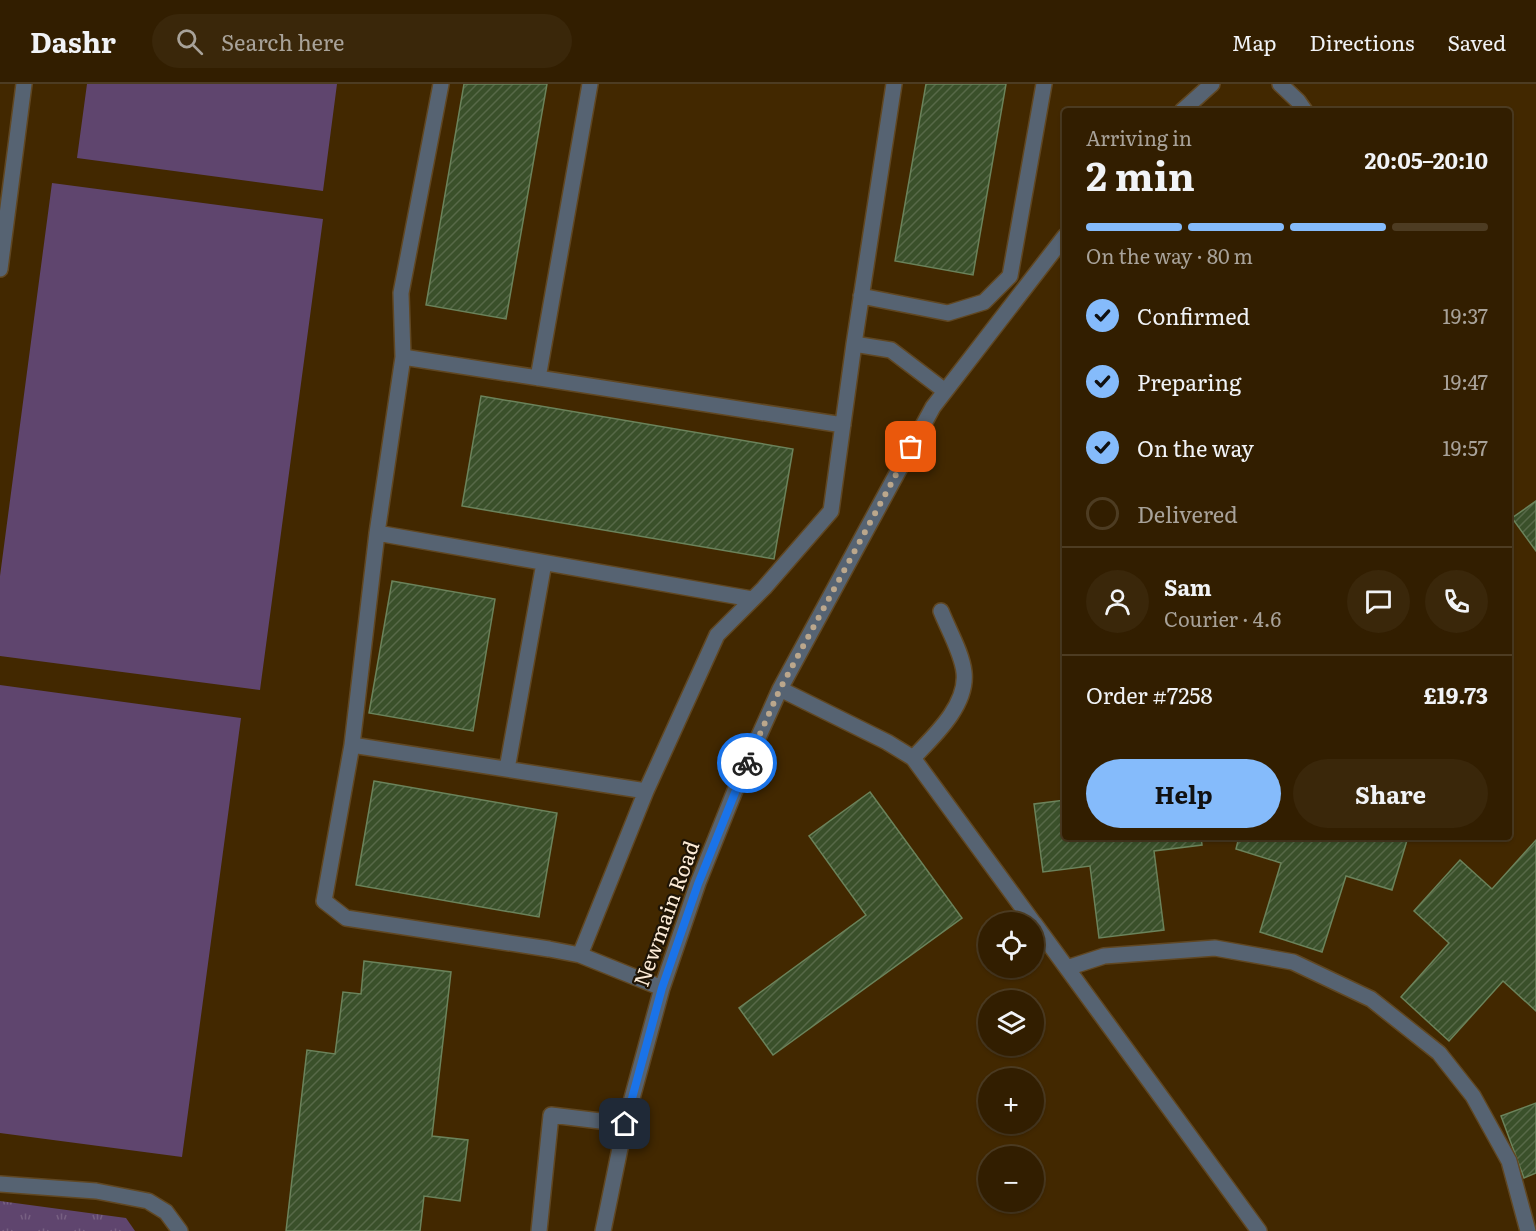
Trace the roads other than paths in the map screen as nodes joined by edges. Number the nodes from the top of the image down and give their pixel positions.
1 (24, 84) edge
2 (441, 84) edge
3 (590, 84) edge
4 (894, 84) edge
5 (1044, 84) edge
6 (1212, 84) edge
7 (1280, 84) edge
8 (1185, 108) edge
9 (1303, 108) edge
10 (1062, 240) edge
11 (0, 269) edge
12 (861, 296) junction
13 (854, 344) junction
14 (403, 357) junction
15 (538, 378) junction
16 (945, 392) junction
17 (843, 425) junction
18 (376, 533) junction
19 (544, 563) junction
20 (752, 599) junction
21 (941, 611) dead end
22 (780, 689) junction
23 (352, 745) junction
24 (913, 758) junction
25 (507, 769) junction
26 (646, 791) junction
27 (1025, 912) edge
28 (1044, 938) edge
29 (580, 955) junction
30 (1067, 968) junction
31 (662, 988) junction
32 (625, 1124) junction
33 (0, 1184) edge
34 (180, 1231) edge
35 (539, 1231) edge
36 (603, 1231) edge
37 (1259, 1231) edge
38 (1528, 1231) edge

1 - 11 lane
2 - 14 lane
3 - 15 lane
4 - 12 lane
5 - 12 lane
6 - 8 lane
7 - 9 lane
10 - 16 lane, Newmain Road
12 - 13 lane
13 - 16 lane
13 - 17 lane
14 - 15 lane
14 - 18 lane
15 - 17 lane
16 - 22 lane, Newmain Road
17 - 20 lane
18 - 19 lane
18 - 23 lane
19 - 20 lane
19 - 25 lane
20 - 26 lane
21 - 24 lane
22 - 24 lane
22 - 31 lane, Newmain Road
23 - 25 lane
23 - 29 lane
24 - 27 lane
25 - 26 lane
26 - 29 lane
28 - 30 lane
29 - 31 lane
30 - 37 lane
30 - 38 lane
31 - 32 lane, Newmain Road
32 - 35 lane
32 - 36 lane, Newmain Road
33 - 34 lane

